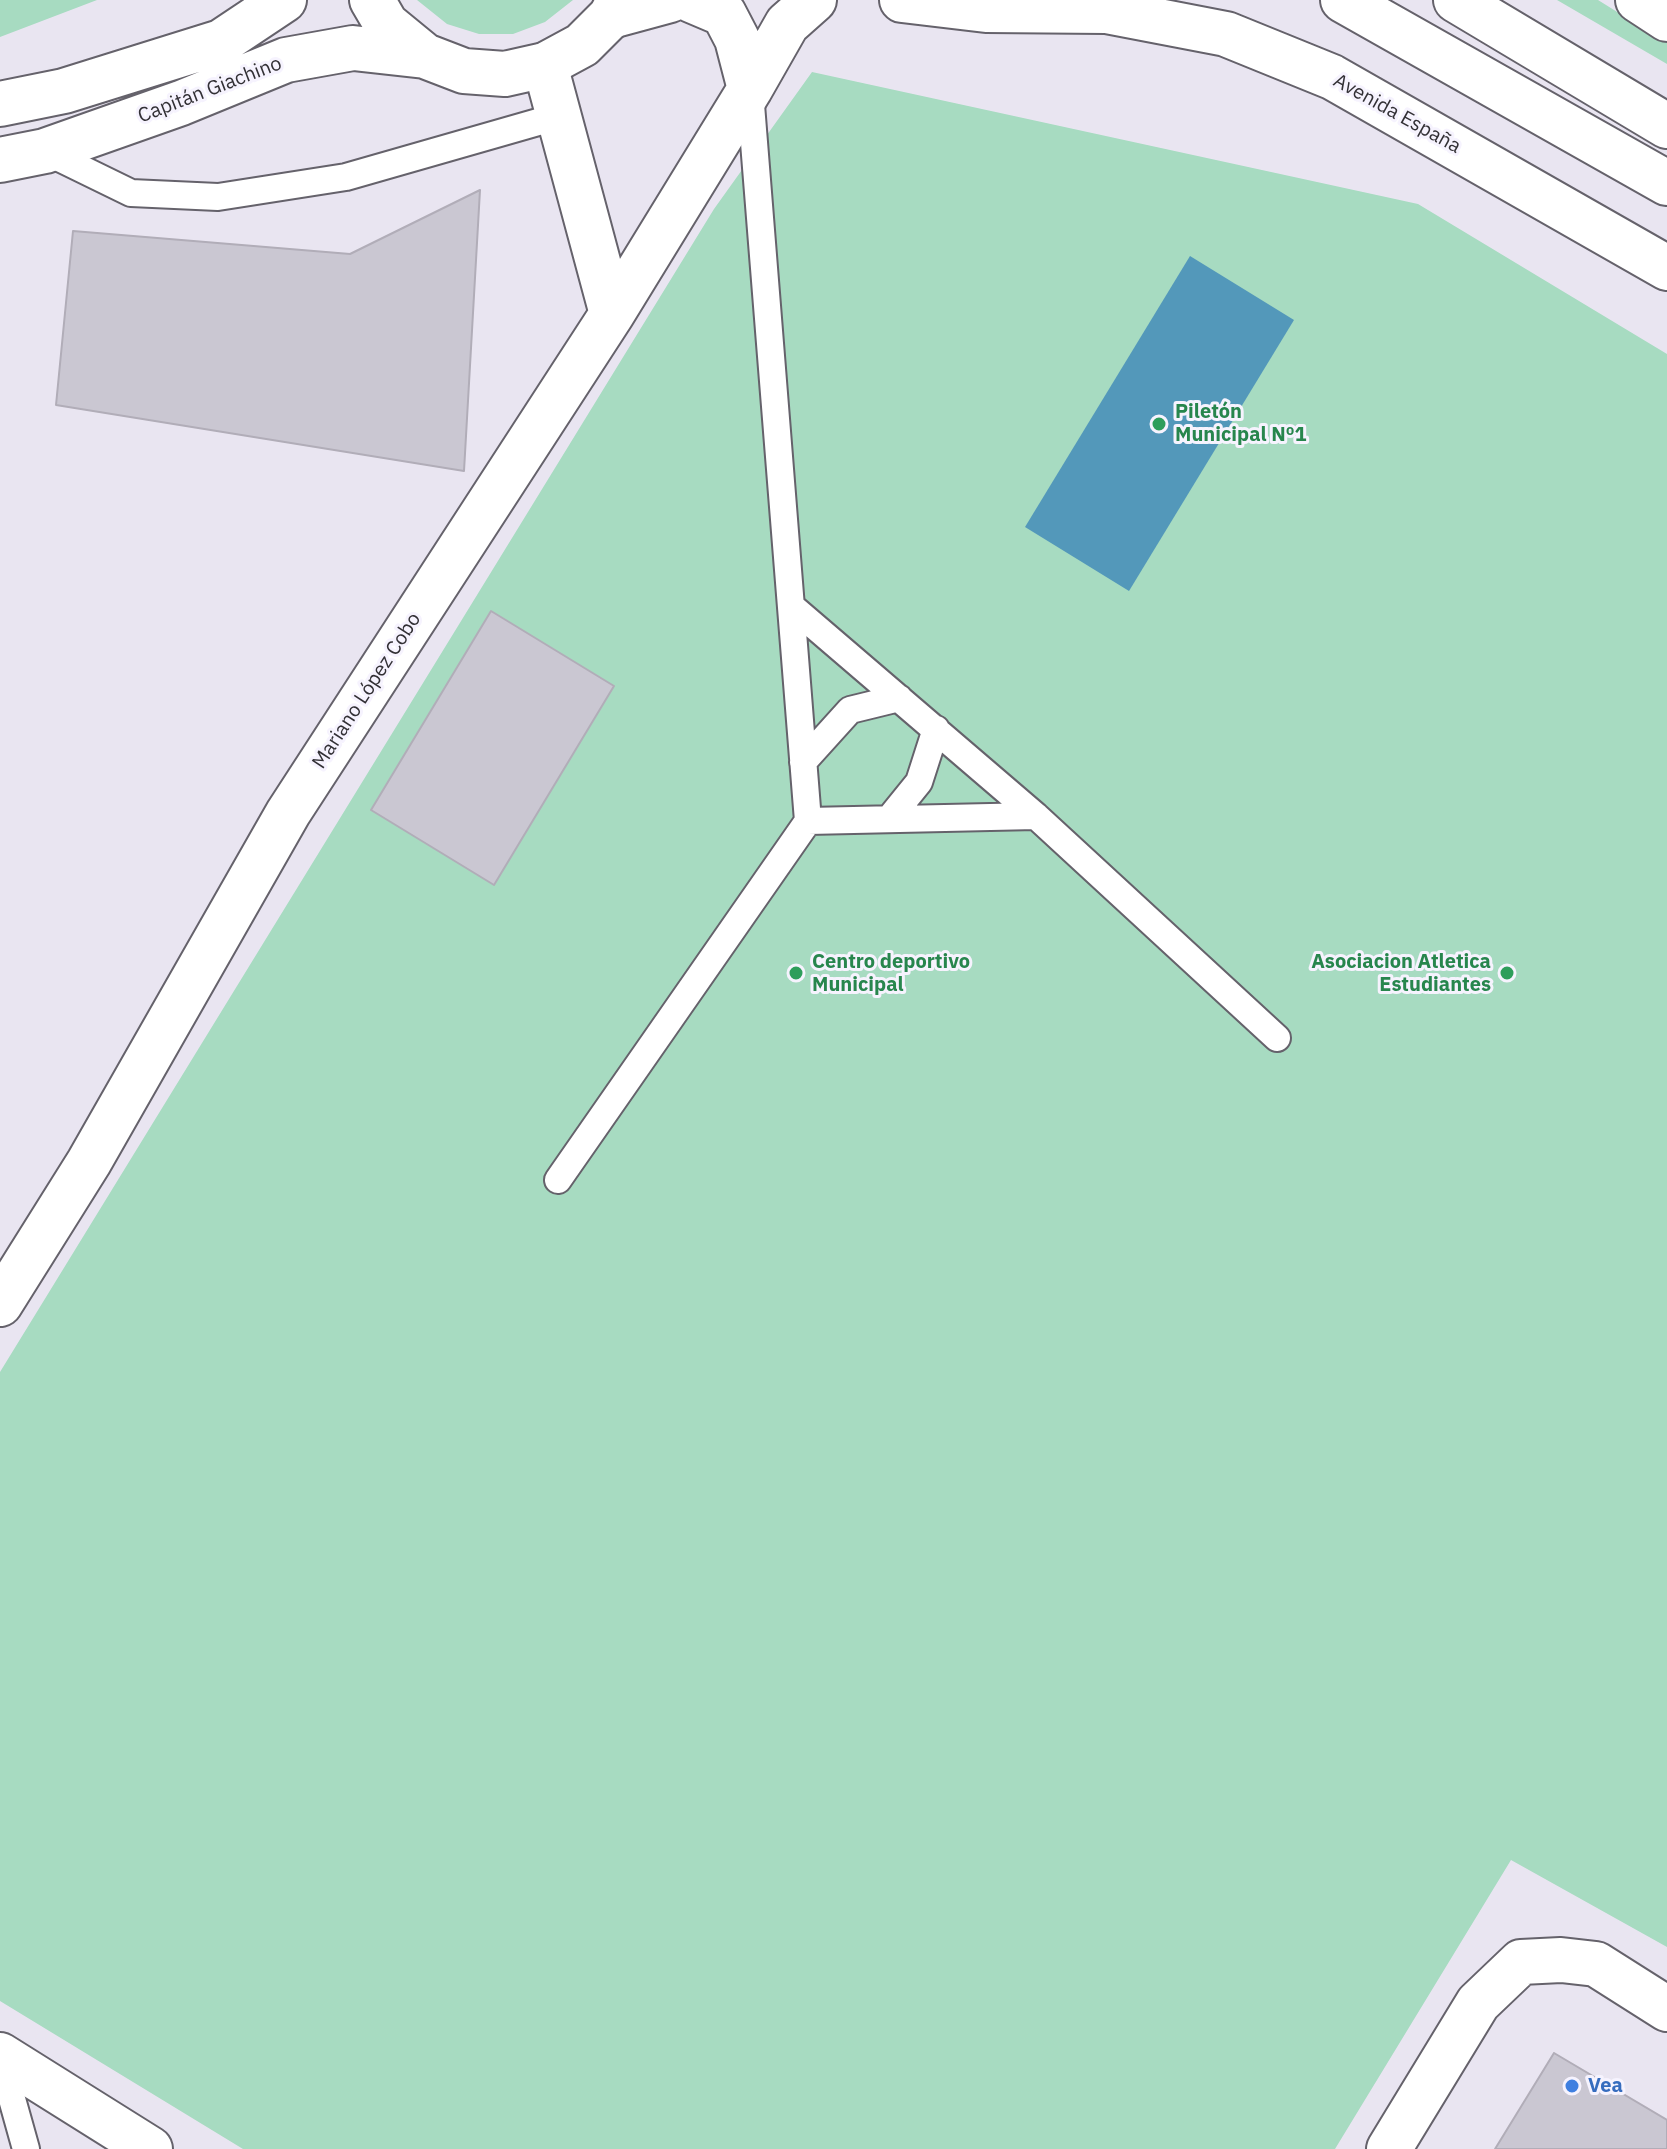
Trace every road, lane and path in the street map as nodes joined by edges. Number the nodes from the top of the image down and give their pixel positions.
1 (284, 0) edge
2 (372, 0) edge
3 (670, 0) edge
4 (691, 0) edge
5 (814, 0) edge
6 (902, 0) edge
7 (1343, 0) edge
8 (1456, 0) edge
9 (1638, 0) edge
10 (615, 8) edge
11 (1667, 19) edge
12 (425, 56) junction
13 (545, 65) junction
14 (750, 89) junction
15 (0, 104) edge
16 (559, 116) junction
17 (1667, 126) edge
18 (45, 151) junction
19 (0, 160) edge
20 (1667, 183) edge
21 (1667, 268) edge
22 (612, 314) junction
23 (791, 606) junction
24 (899, 698) junction
25 (936, 729) junction
26 (803, 762) junction
27 (1036, 816) junction
28 (889, 819) junction
29 (808, 821) junction
30 (1277, 1038) dead end
31 (558, 1180) dead end
32 (0, 1304) edge
33 (1667, 2009) edge
34 (0, 2056) edge
35 (26, 2149) edge
36 (150, 2149) edge
37 (1389, 2149) edge

1 - 15 street, Capitán Giachino
2 - 12 street
3 - 10 street
4 - 14 street
5 - 14 street, Mariano López Cobo
6 - 21 street, Avenida España
7 - 20 street
8 - 17 street
9 - 11 street
10 - 13 street
12 - 13 street
12 - 18 street, Capitán Giachino
13 - 16 street
14 - 22 street, Mariano López Cobo
14 - 23 lane
16 - 18 lane
16 - 22 street
18 - 19 street, Capitán Giachino
22 - 32 street, Mariano López Cobo
23 - 24 lane
23 - 26 lane
24 - 25 lane
24 - 26 lane
25 - 27 lane
25 - 28 lane
26 - 29 lane
27 - 28 lane
27 - 30 lane
28 - 29 lane
29 - 31 lane
33 - 37 street
34 - 35 lane
34 - 36 street

